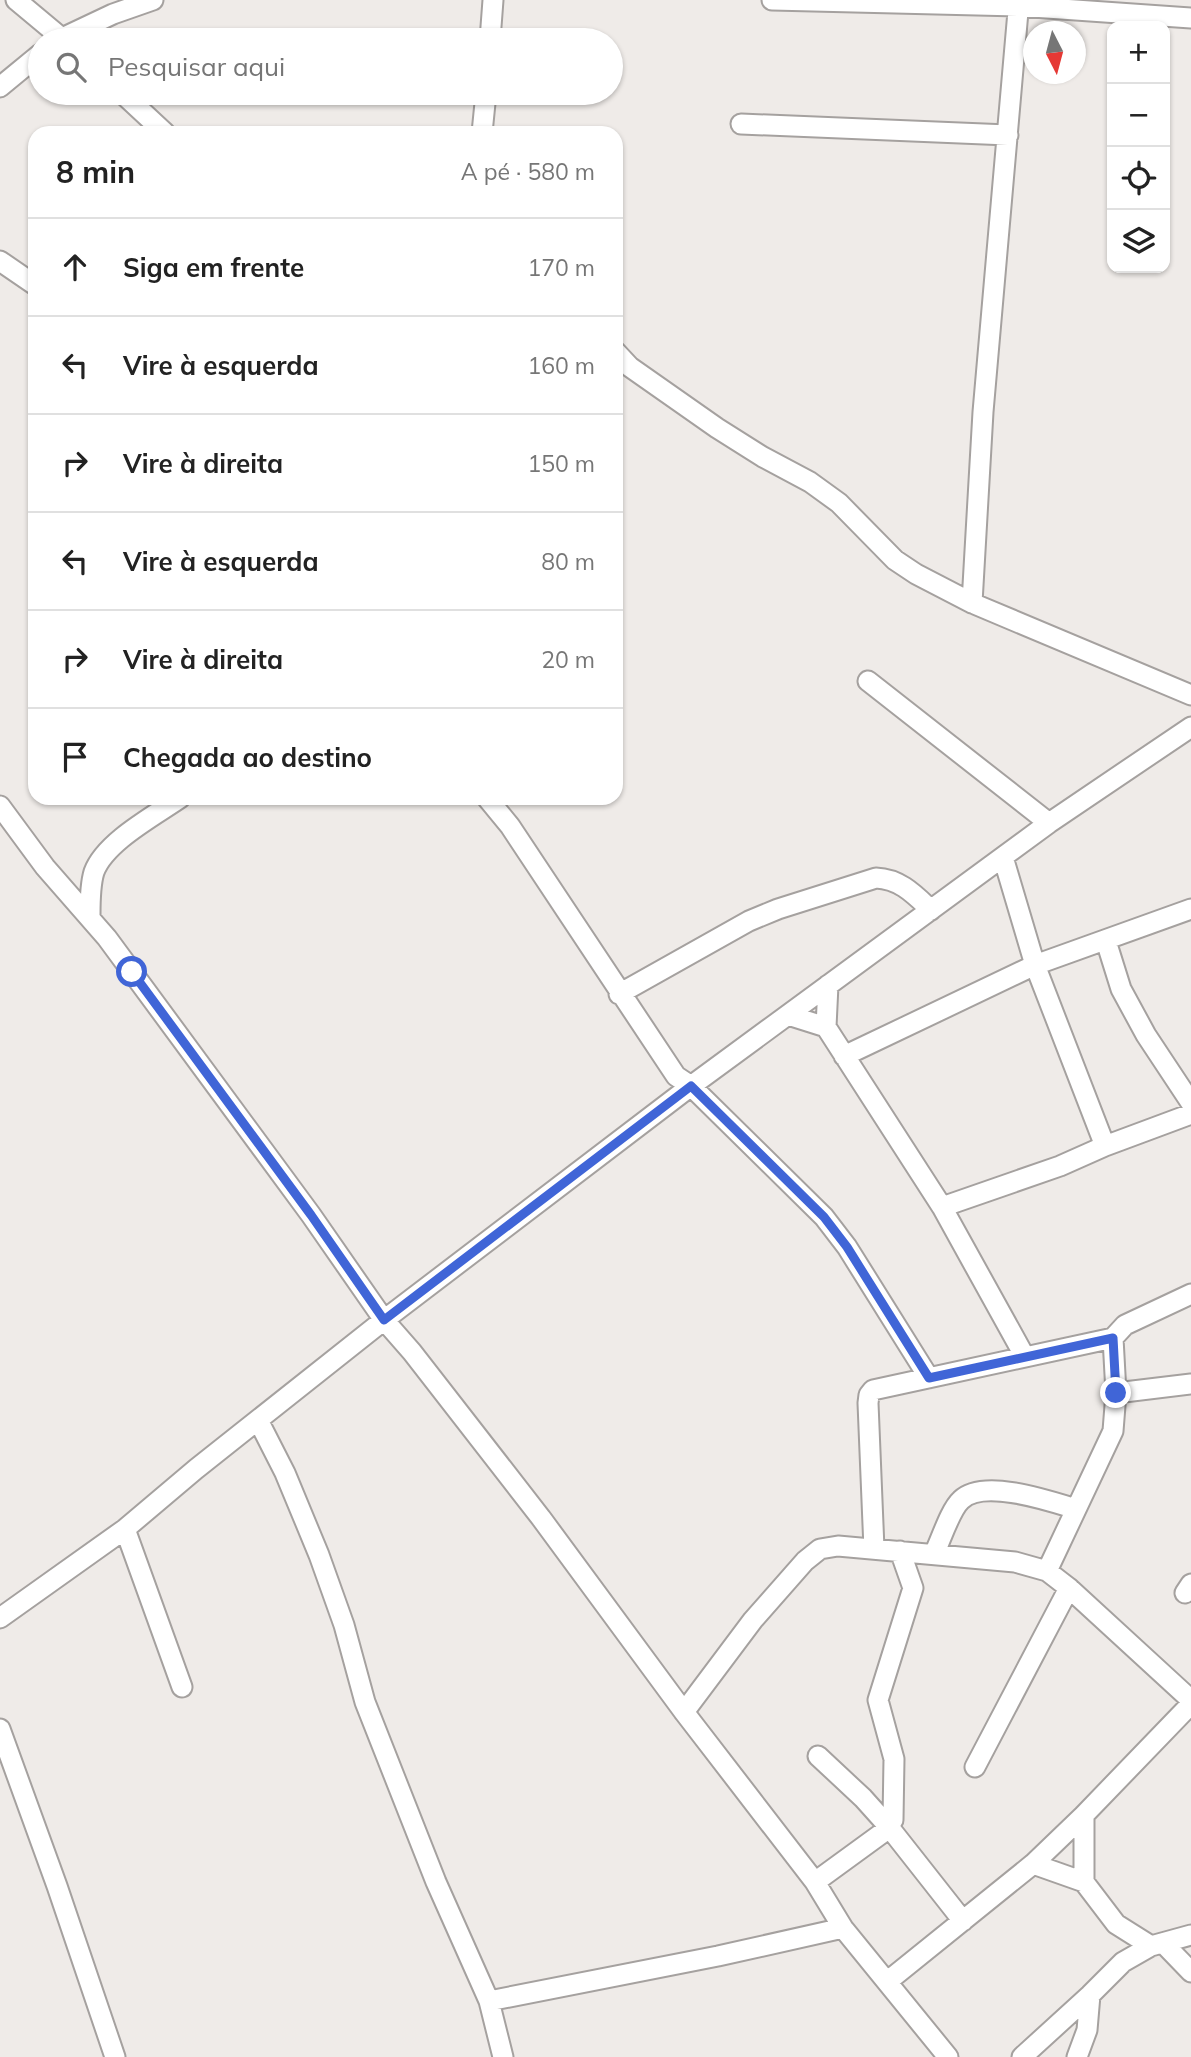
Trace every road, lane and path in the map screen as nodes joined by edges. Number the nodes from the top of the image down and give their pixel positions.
1 (16, 0) edge
2 (153, 0) edge
3 (493, 0) edge
4 (772, 0) edge
5 (1019, 3) edge
6 (1191, 18) edge
7 (48, 28) edge
8 (84, 28) edge
9 (491, 28) edge
10 (28, 64) edge
11 (0, 87) edge
12 (135, 105) edge
13 (485, 105) edge
14 (741, 124) dead end
15 (157, 126) edge
16 (483, 126) edge
17 (1008, 135) junction
18 (0, 261) edge
19 (28, 280) edge
20 (623, 360) edge
21 (972, 603) junction
22 (868, 681) dead end
23 (1191, 695) edge
24 (1191, 727) edge
25 (170, 805) edge
26 (493, 805) edge
27 (0, 806) edge
28 (1049, 823) junction
29 (1003, 857) junction
30 (1191, 909) edge
31 (931, 910) junction
32 (89, 915) junction
33 (1107, 941) junction
34 (1035, 965) junction
35 (828, 985) junction
36 (619, 994) junction
37 (788, 1015) junction
38 (826, 1027) junction
39 (844, 1056) junction
40 (691, 1086) junction
41 (1189, 1096) edge
42 (1191, 1114) edge
43 (1105, 1146) junction
44 (942, 1207) junction
45 (1191, 1294) edge
46 (384, 1320) junction
47 (1113, 1338) junction
48 (1025, 1357) junction
49 (929, 1378) junction
50 (1191, 1384) edge
51 (1116, 1393) junction
52 (258, 1420) junction
53 (1076, 1508) junction
54 (125, 1530) junction
55 (874, 1549) junction
56 (900, 1551) junction
57 (934, 1554) junction
58 (1047, 1571) junction
59 (1069, 1588) junction
60 (0, 1618) edge
61 (182, 1687) dead end
62 (1191, 1702) edge
63 (684, 1712) junction
64 (0, 1728) edge
65 (818, 1756) dead end
66 (975, 1767) dead end
67 (1084, 1815) junction
68 (889, 1827) junction
69 (1033, 1864) junction
70 (1084, 1881) junction
71 (815, 1882) junction
72 (963, 1921) junction
73 (1116, 1924) junction
74 (843, 1928) junction
75 (1191, 1935) edge
76 (1157, 1945) junction
77 (1123, 1962) junction
78 (1191, 1972) edge
79 (888, 1981) junction
80 (1090, 1995) junction
81 (489, 2001) junction
82 (115, 2057) edge
83 (497, 2057) edge
84 (503, 2057) edge
85 (948, 2057) edge
86 (1022, 2057) edge
87 (1077, 2057) edge

1 - 7 street
2 - 8 street
3 - 9 street
4 - 5 street
5 - 6 street
5 - 17 street
10 - 11 street
12 - 15 street
13 - 16 street
14 - 17 street
17 - 21 street
18 - 19 street
20 - 21 street
21 - 23 street
22 - 28 street
24 - 28 street
25 - 32 street
26 - 36 street
27 - 32 street
28 - 29 street
29 - 31 street
29 - 34 street
30 - 33 street
31 - 35 street
31 - 36 street
32 - 46 street
33 - 34 street
33 - 41 street
34 - 39 street
34 - 43 street
35 - 37 street
35 - 38 street
36 - 40 street
37 - 38 street
37 - 40 street
38 - 39 street
39 - 44 street
40 - 46 street
40 - 49 street
42 - 43 street
43 - 44 street
44 - 48 street
45 - 47 street
46 - 52 street
46 - 63 street
47 - 48 street
47 - 51 street
48 - 49 street
49 - 55 street
50 - 51 street
51 - 53 street
52 - 54 street
52 - 81 street
53 - 57 street
53 - 58 street
54 - 60 street
54 - 61 street
55 - 56 street
55 - 63 street
56 - 57 street
56 - 68 street
57 - 58 street
58 - 59 street
59 - 62 street
59 - 66 street
62 - 67 street
63 - 71 street
64 - 82 street
65 - 68 street
67 - 69 street
67 - 70 street
68 - 71 street
68 - 72 street
69 - 70 street
69 - 72 street
70 - 73 street
71 - 74 street
72 - 79 street
73 - 76 street
73 - 77 street
74 - 79 street
74 - 81 street
75 - 76 street
76 - 77 street
76 - 78 street
77 - 80 street
79 - 85 street
80 - 86 street
80 - 87 street
81 - 84 street
83 - 84 street

